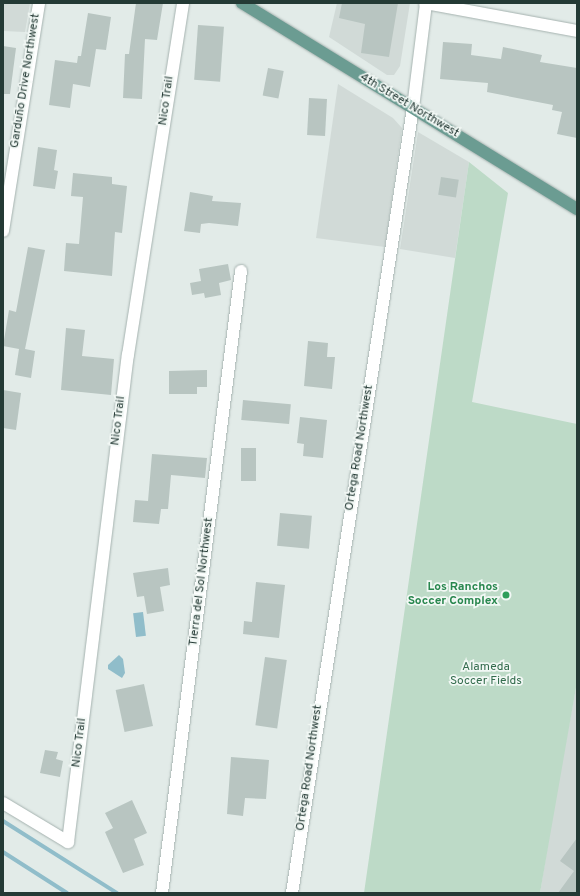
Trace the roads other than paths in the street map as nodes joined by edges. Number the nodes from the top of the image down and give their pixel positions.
1 (38, 3) edge
2 (183, 3) edge
3 (242, 3) edge
4 (425, 3) edge
5 (577, 31) edge
6 (413, 108) junction
7 (577, 209) edge
8 (3, 231) edge
9 (240, 271) dead end
10 (3, 803) edge
11 (162, 893) edge
12 (292, 893) edge

1 - 8 street, Garduño Drive Northwest
2 - 10 street, Nico Trail
3 - 6 main road, 4th Street Northwest
4 - 5 street
4 - 6 street, Ortega Road Northwest
6 - 7 main road, 4th Street Northwest
6 - 12 street, Ortega Road Northwest
9 - 11 street, Tierra del Sol Northwest

